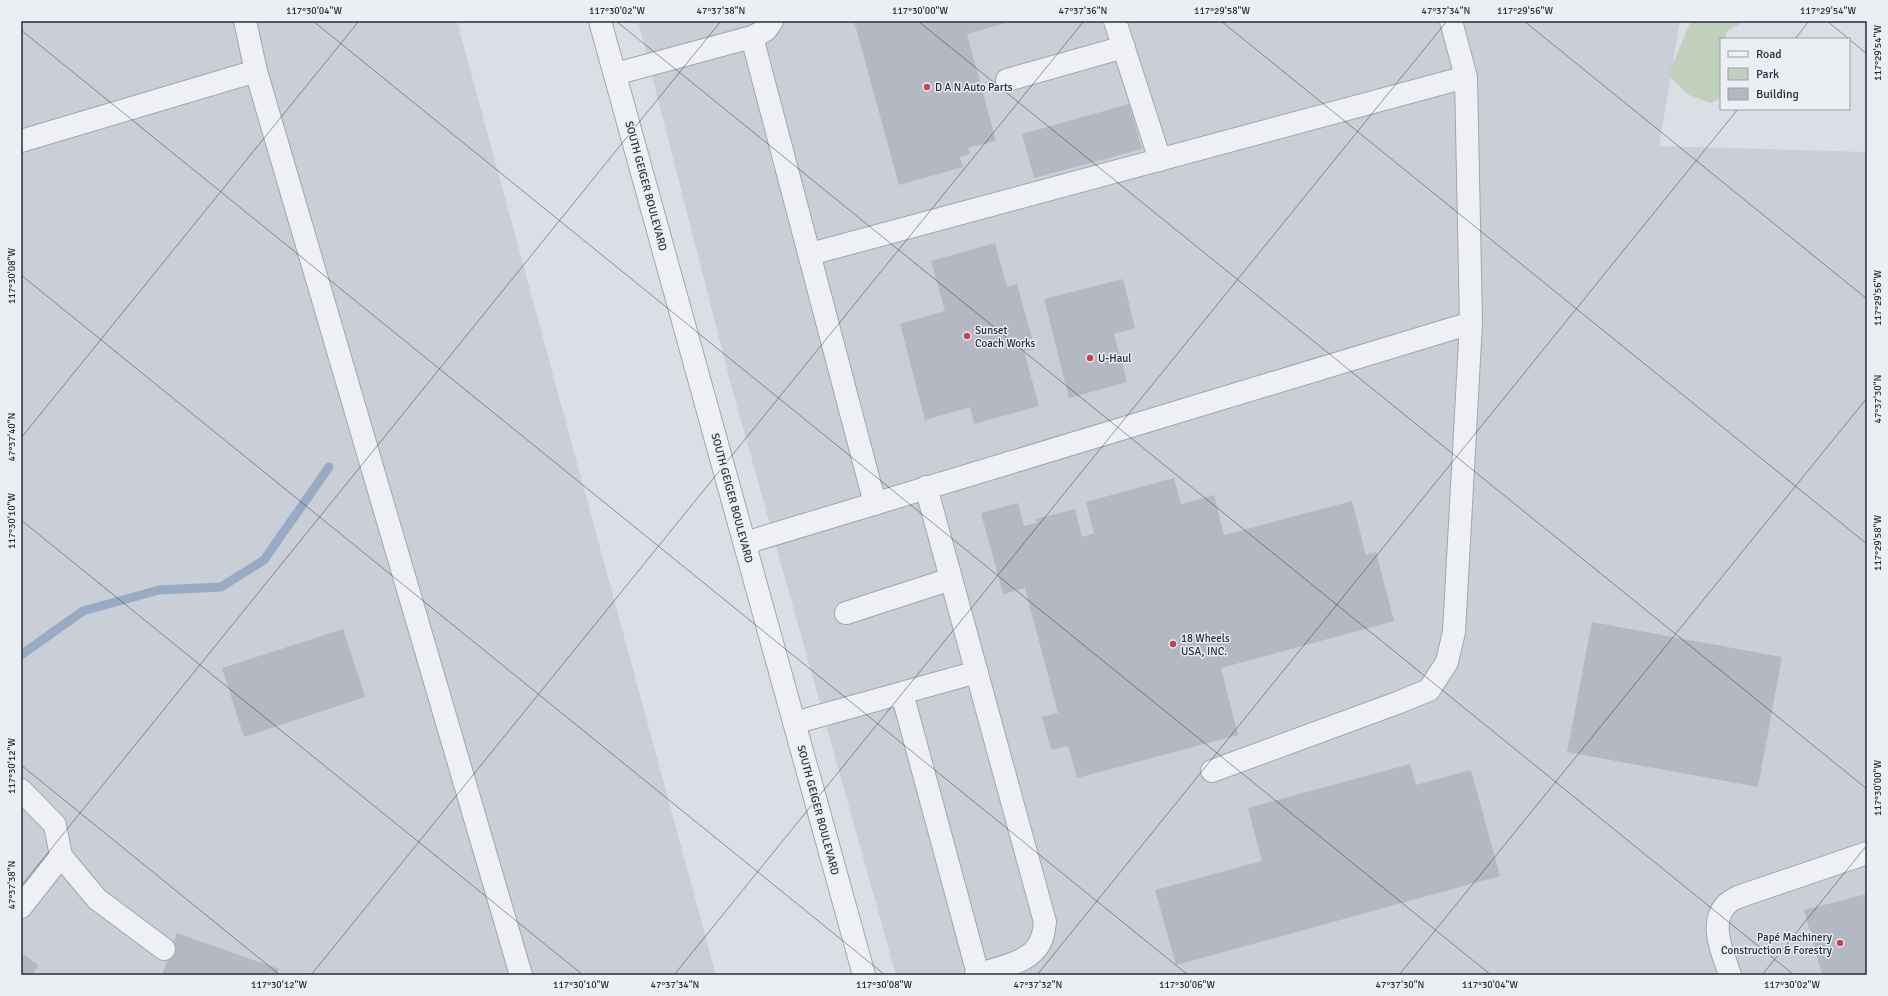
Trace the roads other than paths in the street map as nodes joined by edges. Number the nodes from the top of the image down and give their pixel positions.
1 (245, 21) edge
2 (600, 21) edge
3 (772, 21) edge
4 (1115, 21) edge
5 (1451, 21) edge
6 (752, 37) junction
7 (1124, 48) junction
8 (256, 71) junction
9 (615, 74) junction
10 (1466, 77) junction
11 (1006, 80) dead end
12 (21, 141) edge
13 (1160, 160) junction
14 (810, 254) junction
15 (1471, 323) junction
16 (926, 487) junction
17 (875, 504) junction
18 (744, 543) junction
19 (951, 579) junction
20 (846, 613) dead end
21 (977, 672) junction
22 (902, 693) junction
23 (794, 723) junction
24 (1212, 771) dead end
25 (21, 790) edge
26 (1867, 853) edge
27 (61, 856) junction
28 (21, 907) edge
29 (164, 949) dead end
30 (521, 975) edge
31 (864, 975) edge
32 (977, 975) edge
33 (1730, 975) edge

1 - 8 street
2 - 9 street, SOUTH GEIGER BOULEVARD
3 - 6 street
4 - 7 street
5 - 10 street
6 - 9 street
6 - 14 street
7 - 11 street
7 - 13 street
8 - 12 street
8 - 30 street
9 - 18 street, SOUTH GEIGER BOULEVARD
10 - 13 street
10 - 15 street
13 - 14 street
14 - 17 street
15 - 16 street
15 - 24 street
16 - 17 street
16 - 19 street
17 - 18 street
18 - 23 street, SOUTH GEIGER BOULEVARD
19 - 20 street
19 - 21 street
21 - 22 street
21 - 32 street
22 - 23 street
22 - 32 street
23 - 31 street, SOUTH GEIGER BOULEVARD
25 - 27 street
26 - 33 street
27 - 28 street
27 - 29 street

